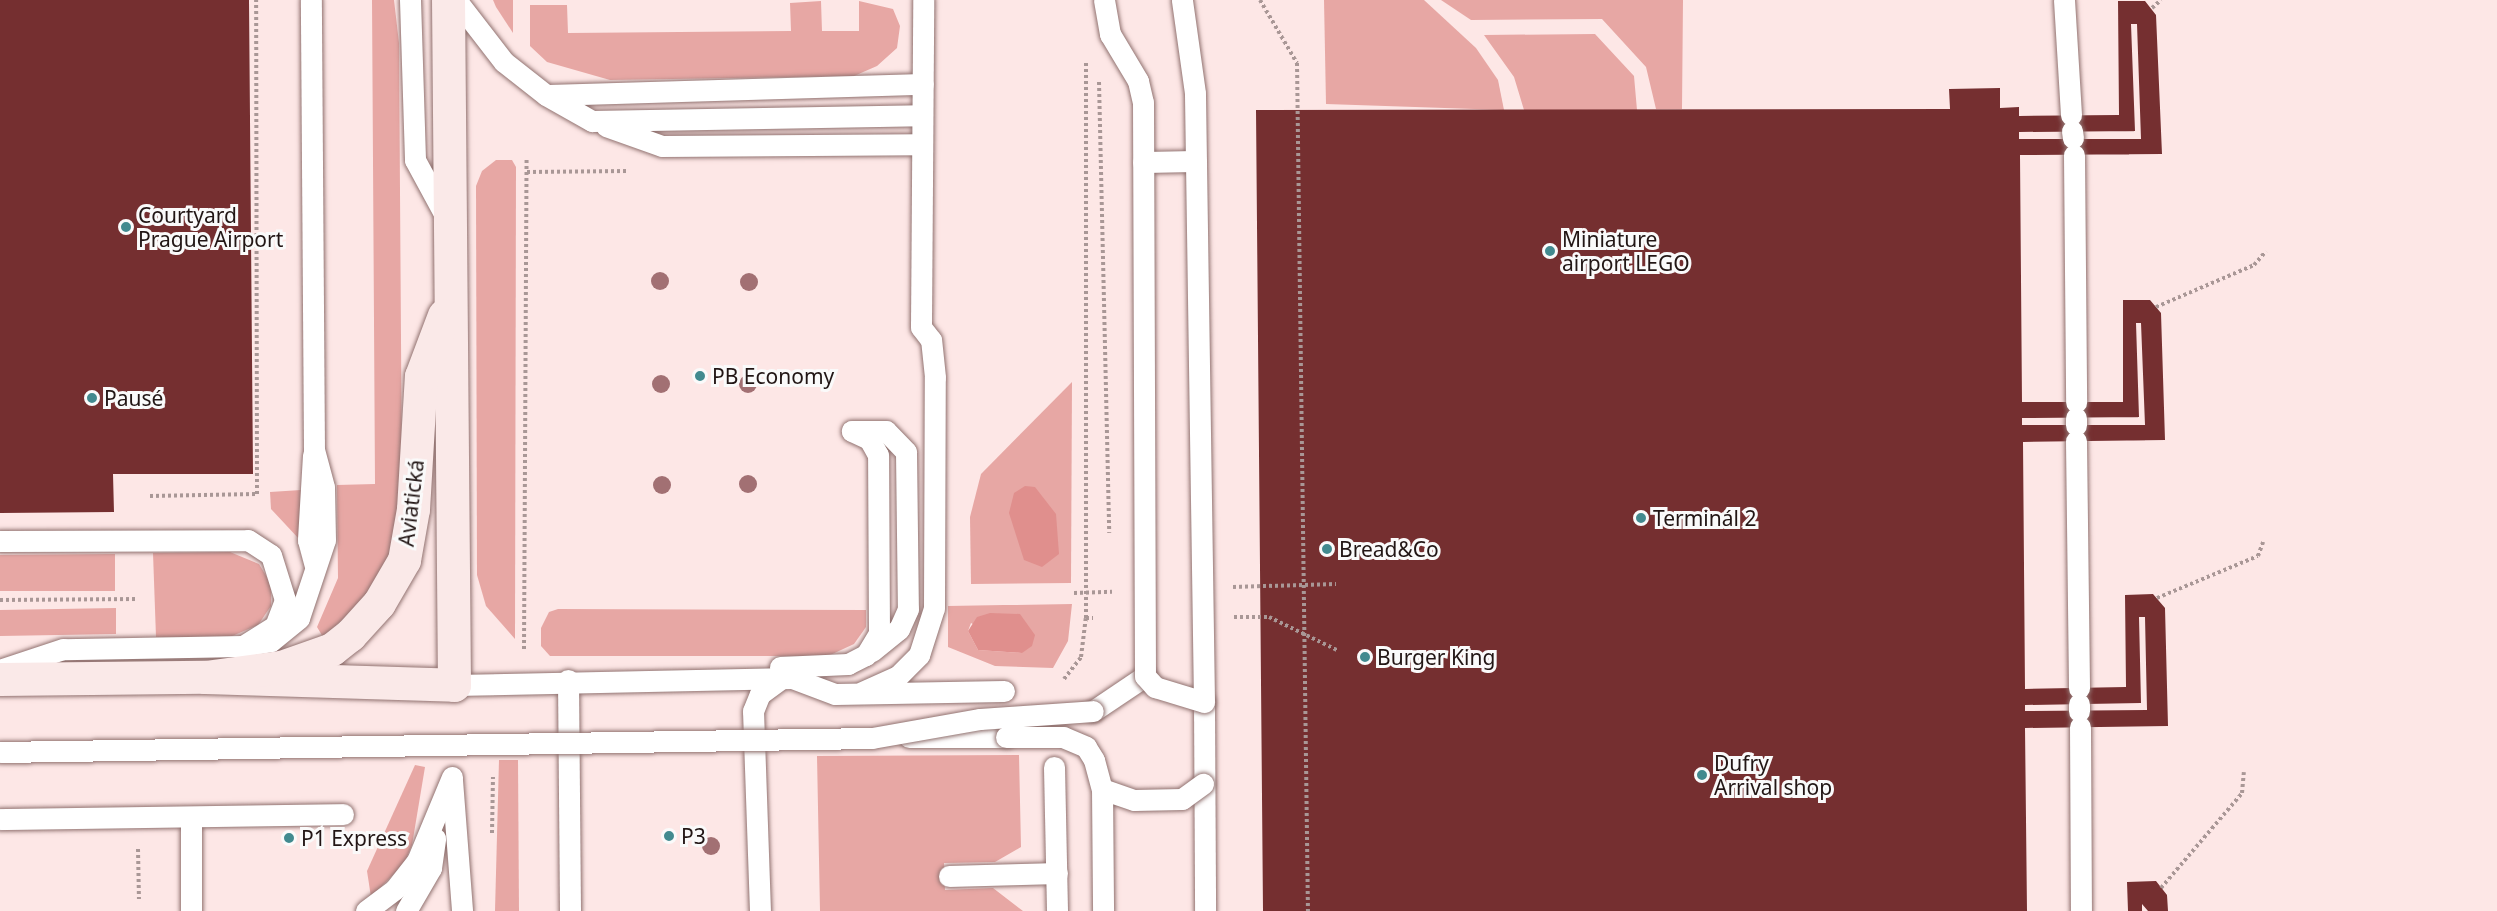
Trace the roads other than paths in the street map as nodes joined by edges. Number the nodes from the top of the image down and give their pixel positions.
1 (311, 0) edge
2 (410, 0) edge
3 (448, 0) edge
4 (456, 0) edge
5 (923, 0) edge
6 (1104, 0) edge
7 (1182, 0) edge
8 (2064, 0) edge
9 (923, 84) junction
10 (546, 95) junction
11 (921, 115) junction
12 (592, 121) junction
13 (920, 144) junction
14 (1196, 161) junction
15 (1143, 162) junction
16 (451, 226) junction
17 (452, 293) junction
18 (852, 431) dead end
19 (0, 541) edge
20 (243, 646) junction
21 (0, 670) edge
22 (1145, 676) junction
23 (205, 677) junction
24 (730, 678) junction
25 (782, 678) junction
26 (0, 679) edge
27 (568, 680) junction
28 (454, 685) junction
29 (1004, 691) dead end
30 (862, 692) junction
31 (1204, 702) junction
32 (872, 738) junction
33 (0, 752) edge
34 (1054, 766) dead end
35 (1203, 784) junction
36 (1102, 789) junction
37 (343, 814) dead end
38 (0, 819) edge
39 (190, 819) junction
40 (436, 823) junction
41 (431, 868) junction
42 (458, 871) junction
43 (1057, 873) junction
44 (949, 876) dead end
45 (191, 911) edge
46 (366, 911) edge
47 (406, 911) edge
48 (420, 911) edge
49 (446, 911) edge
50 (462, 911) edge
51 (570, 911) edge
52 (760, 911) edge
53 (1057, 911) edge
54 (1103, 911) edge
55 (1205, 911) edge
56 (2081, 911) edge

1 - 20 lane
2 - 16 lane
3 - 16 main road, Aviatická
4 - 10 lane
5 - 9 lane
6 - 15 lane, bridge
7 - 14 lane, bridge
8 - 56 lane
9 - 10 lane
9 - 11 lane
10 - 12 lane
11 - 12 lane
11 - 13 lane
12 - 13 lane
13 - 30 lane
14 - 15 lane, bridge
14 - 31 lane, bridge
15 - 22 lane, bridge
16 - 17 main road, Aviatická
17 - 23 main road, Aviatická
17 - 28 main road
18 - 24 lane
19 - 20 lane
20 - 21 lane
22 - 31 lane, bridge
22 - 32 lane, bridge
23 - 26 main road, Aviatická
23 - 28 main road
24 - 25 lane
24 - 27 lane
25 - 30 lane
25 - 52 lane
27 - 28 lane
27 - 51 lane
29 - 30 lane
31 - 35 lane
32 - 33 lane, bridge
32 - 36 lane, bridge
34 - 43 lane
35 - 36 lane, bridge
35 - 55 lane
36 - 54 lane, bridge
37 - 39 lane
38 - 39 lane
39 - 45 lane
40 - 41 lane
40 - 42 lane
40 - 46 lane
41 - 47 lane
41 - 48 lane
42 - 49 lane
42 - 50 lane
43 - 44 lane
43 - 53 lane

